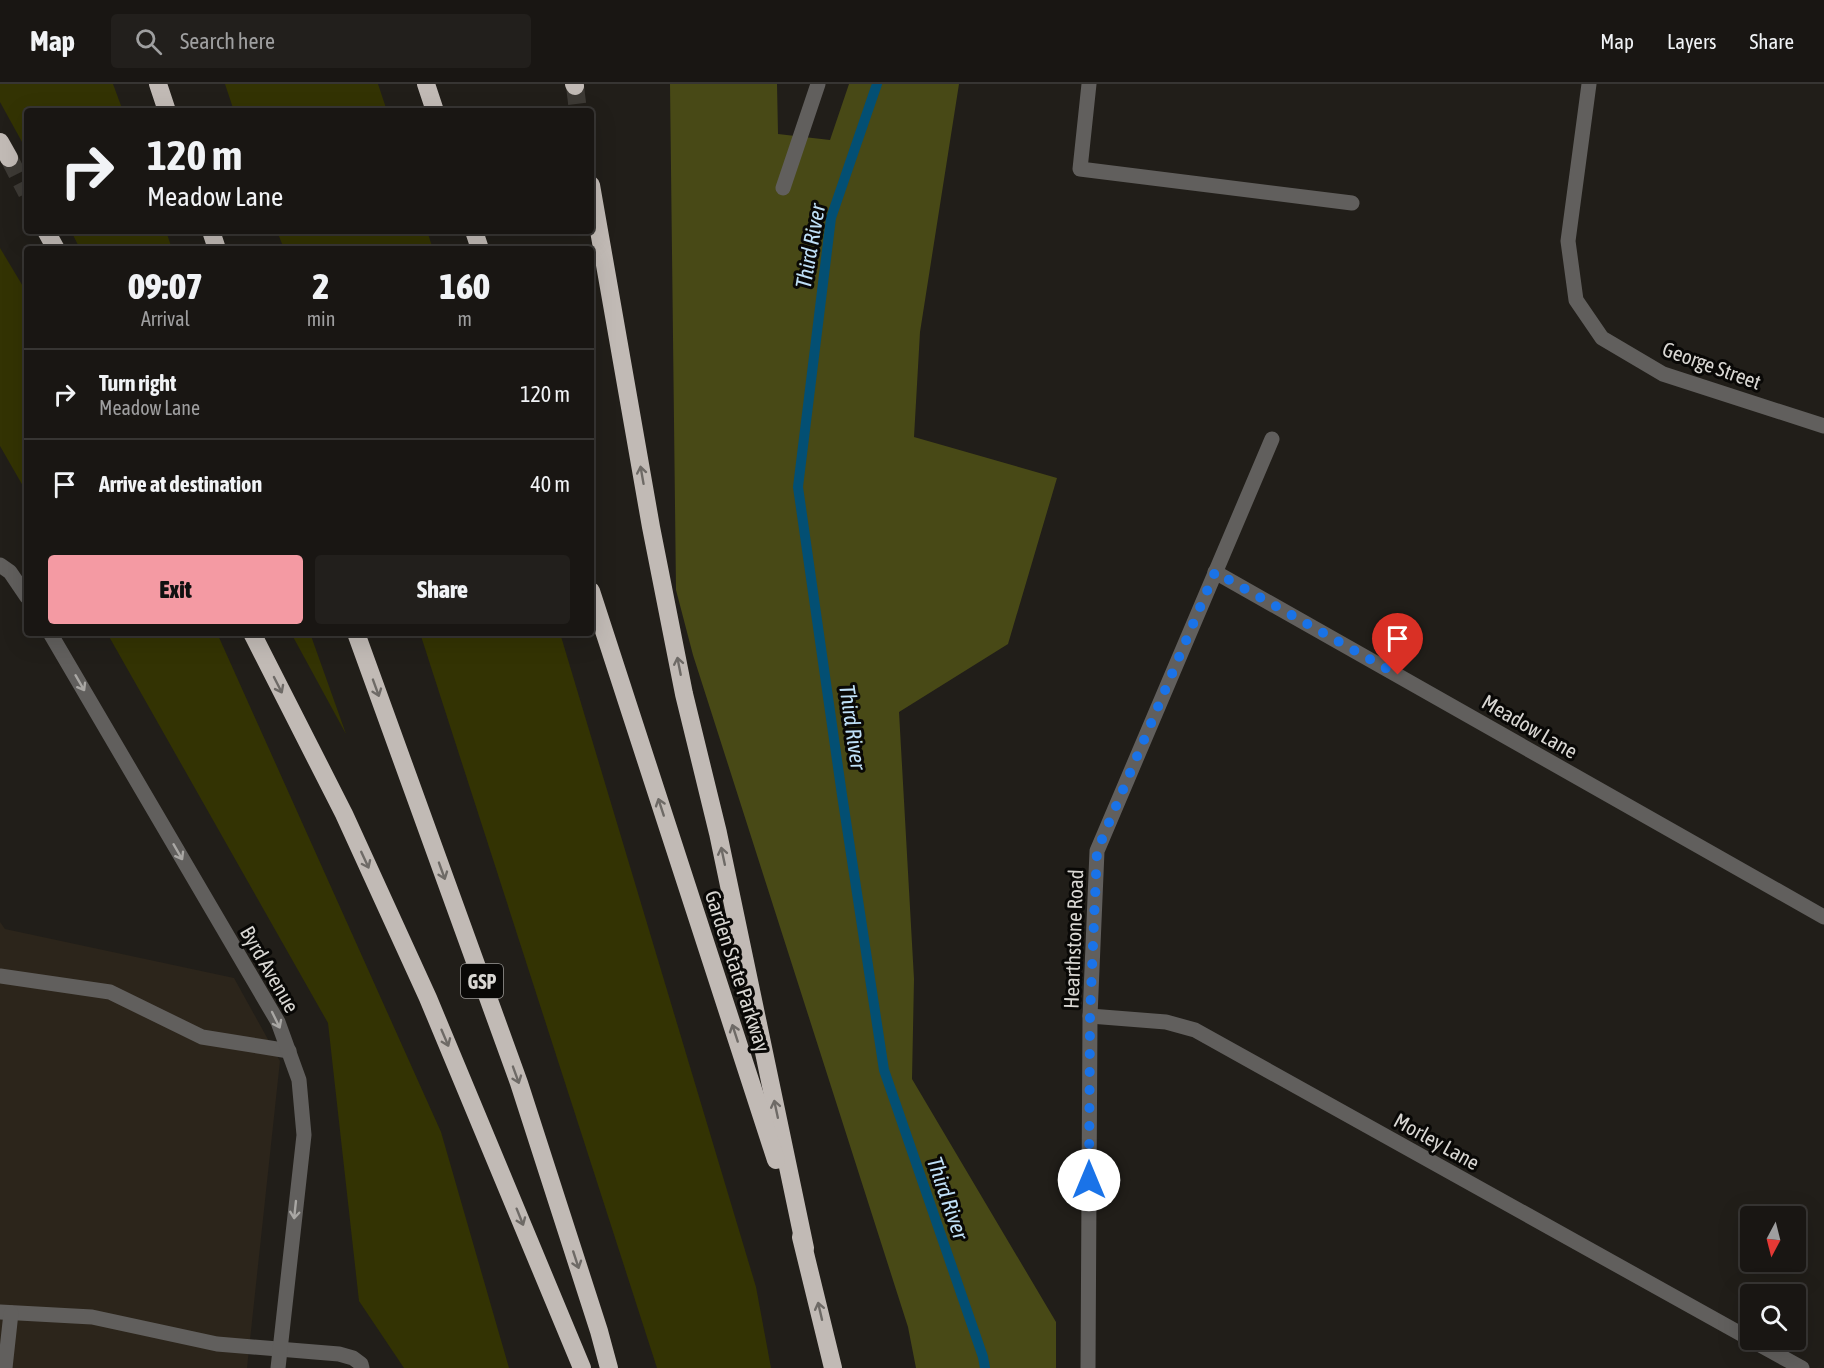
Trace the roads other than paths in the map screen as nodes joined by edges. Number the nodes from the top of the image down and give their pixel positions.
1 (158, 84) edge
2 (426, 84) edge
3 (818, 84) edge
4 (1089, 84) edge
5 (1589, 84) edge
6 (166, 108) edge
7 (434, 108) edge
8 (783, 188) dead end
9 (594, 203) edge
10 (1352, 203) dead end
11 (1824, 426) edge
12 (1272, 439) dead end
13 (0, 565) edge
14 (1215, 572) junction
15 (24, 593) edge
16 (594, 600) edge
17 (52, 636) edge
18 (254, 636) edge
19 (357, 636) edge
20 (1824, 916) edge
21 (0, 976) edge
22 (1090, 1016) junction
23 (289, 1051) junction
24 (805, 1248) junction
25 (6, 1312) edge
26 (1740, 1334) edge
27 (280, 1349) junction
28 (1769, 1350) edge
29 (5, 1368) edge
30 (278, 1368) edge
31 (362, 1368) edge
32 (582, 1368) edge
33 (609, 1368) edge
34 (833, 1368) edge
35 (1088, 1368) edge
36 (1802, 1368) edge

1 - 6 highway
2 - 7 highway
3 - 8 street
4 - 10 street
5 - 11 street, George Street
24 -> 9 highway
12 - 14 street, Hearthstone Road
13 - 15 street
14 - 20 street, Meadow Lane
14 - 22 street, Hearthstone Road
24 -> 16 highway, Garden State Parkway
17 -> 23 street, Byrd Avenue
18 -> 32 highway
19 -> 33 highway, GSP
21 - 23 street
22 - 26 street, Morley Lane
22 - 35 street, Hearthstone Road
23 -> 27 street, Byrd Avenue
34 -> 24 highway, Garden State Parkway
25 - 27 street
25 - 29 street
27 - 30 street, Byrd Avenue
27 - 31 street
28 - 36 street, Morley Lane

